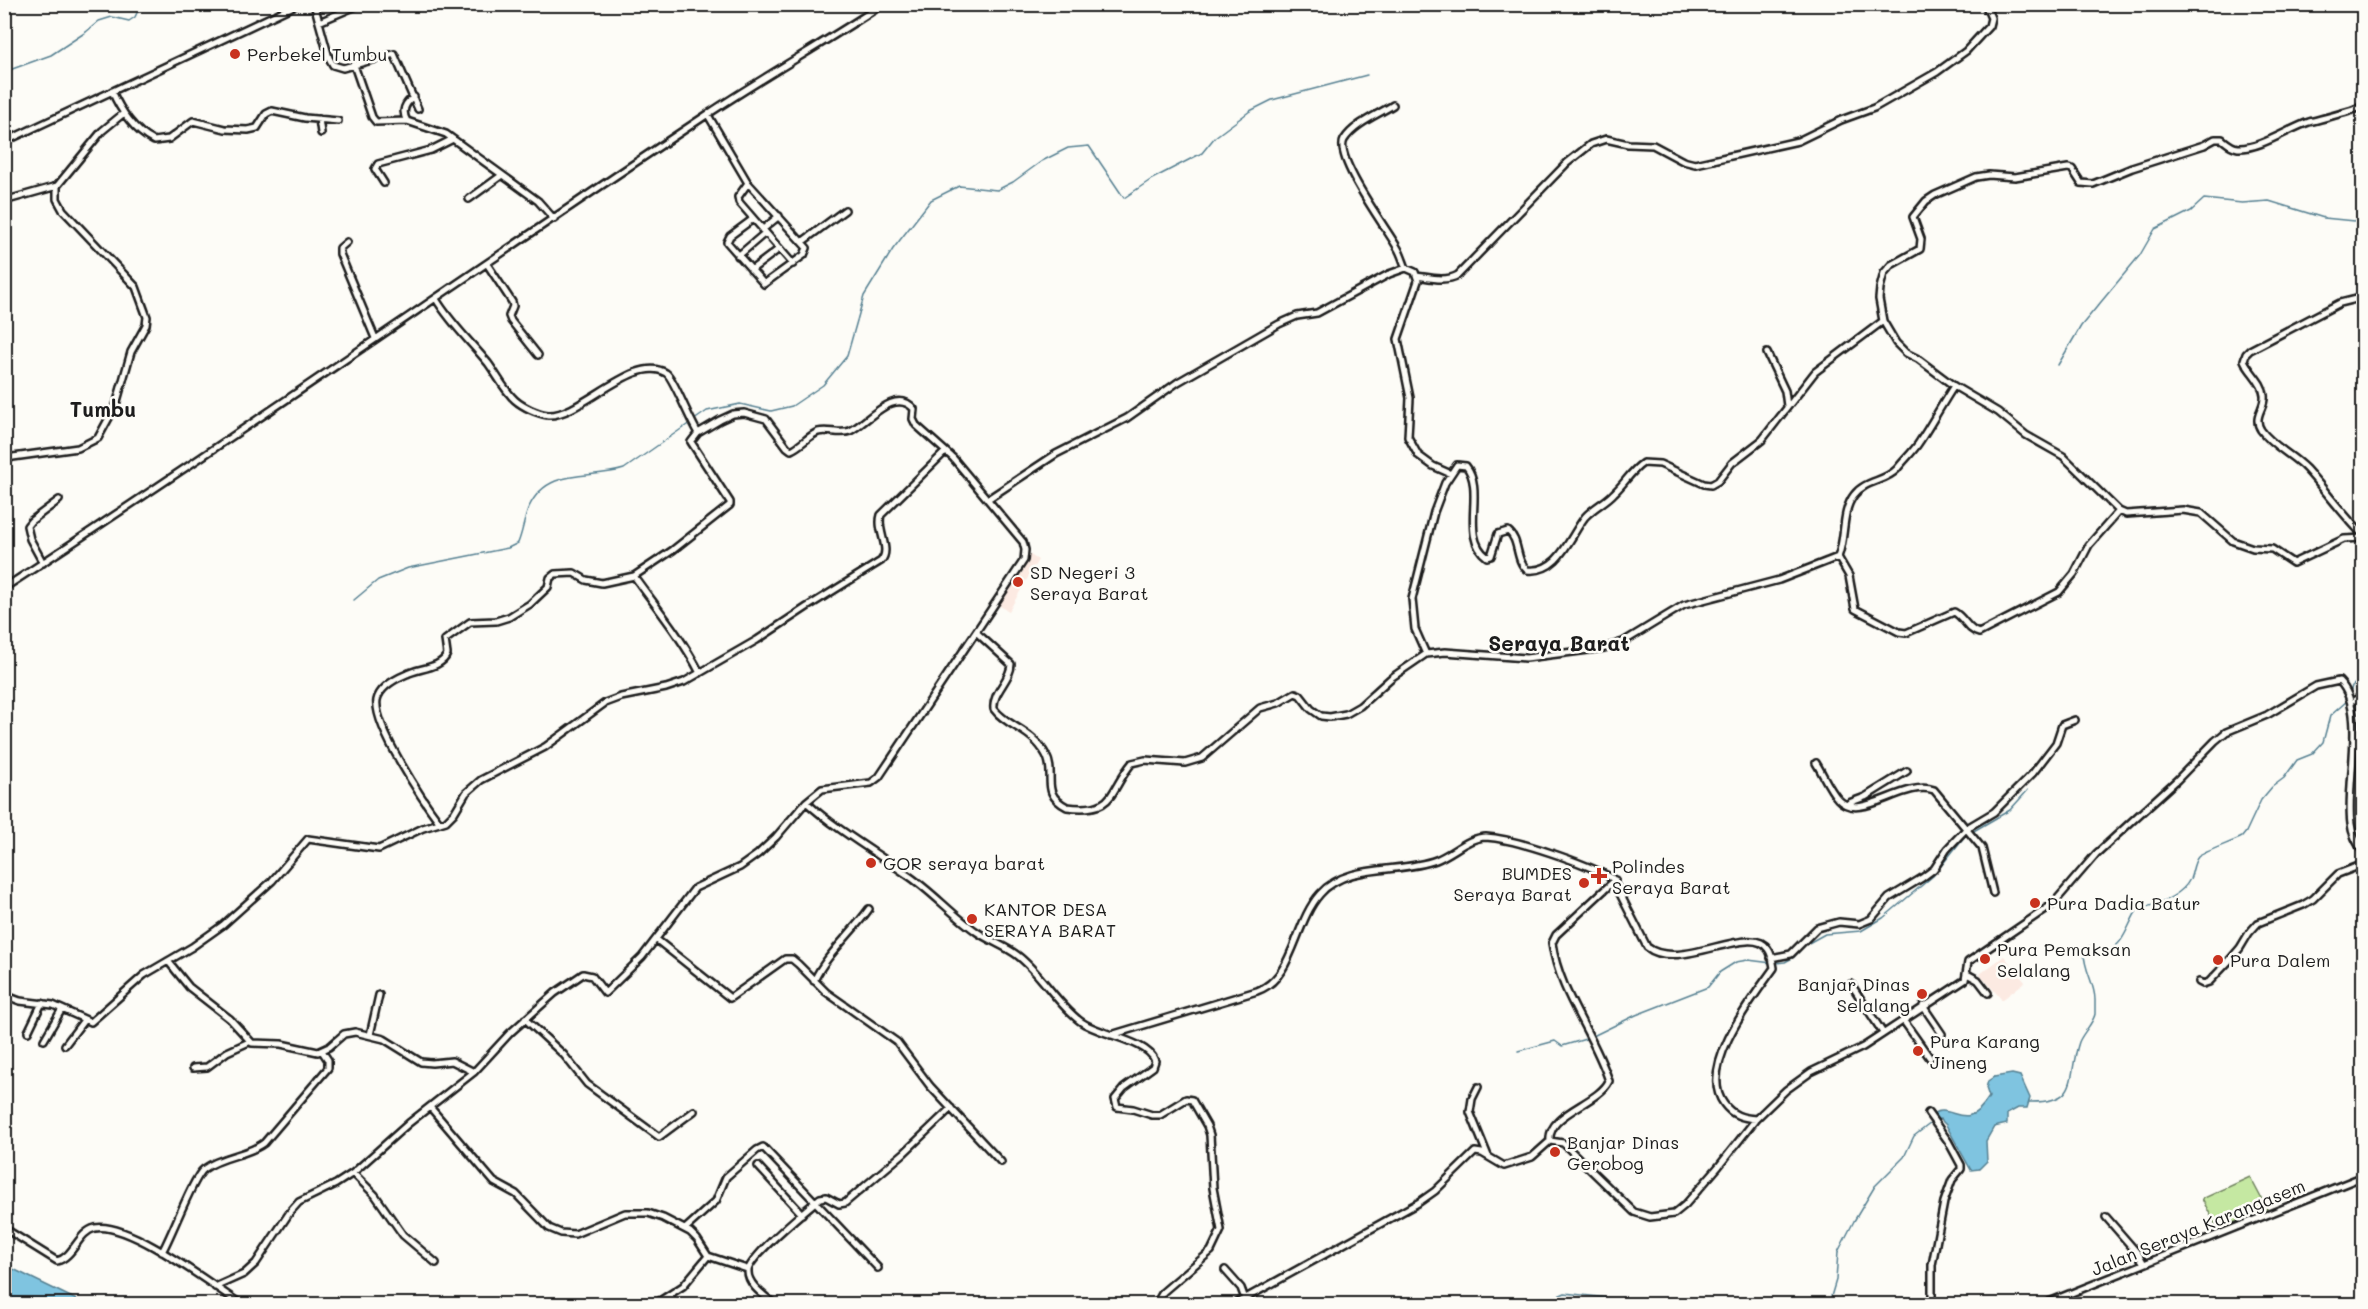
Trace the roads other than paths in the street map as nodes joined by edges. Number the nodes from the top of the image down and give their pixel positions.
1 (298, 4) edge
2 (314, 4) edge
3 (361, 4) edge
4 (883, 4) edge
5 (1985, 4) edge
6 (319, 22) junction
7 (354, 65) junction
8 (112, 91) junction
9 (414, 97) junction
10 (1393, 105) dead end
11 (2364, 106) edge
12 (418, 109) dead end
13 (124, 113) junction
14 (708, 115) junction
15 (318, 119) junction
16 (338, 121) dead end
17 (407, 121) junction
18 (321, 133) dead end
19 (453, 139) junction
20 (4, 142) edge
21 (502, 175) junction
22 (384, 183) dead end
23 (748, 183) junction
24 (57, 186) junction
25 (469, 199) dead end
26 (4, 201) edge
27 (844, 210) dead end
28 (778, 216) junction
29 (554, 219) junction
30 (753, 219) junction
31 (764, 232) junction
32 (347, 242) dead end
33 (802, 242) junction
34 (779, 249) junction
35 (738, 256) junction
36 (487, 264) junction
37 (793, 264) junction
38 (1406, 268) junction
39 (751, 270) junction
40 (1418, 276) junction
41 (2364, 297) edge
42 (436, 298) junction
43 (1883, 321) junction
44 (375, 338) junction
45 (1767, 353) dead end
46 (537, 355) dead end
47 (1954, 386) junction
48 (1787, 406) junction
49 (698, 433) junction
50 (946, 453) junction
51 (4, 461) edge
52 (1451, 474) junction
53 (988, 499) junction
54 (59, 501) dead end
55 (2119, 511) junction
56 (2364, 537) edge
57 (1838, 557) junction
58 (43, 563) junction
59 (634, 576) junction
60 (4, 588) edge
61 (976, 632) junction
62 (1426, 654) junction
63 (700, 673) junction
64 (2364, 695) edge
65 (2355, 700) junction
66 (2074, 720) dead end
67 (1816, 763) dead end
68 (1907, 771) dead end
69 (806, 802) junction
70 (1844, 804) junction
71 (440, 823) junction
72 (1967, 828) junction
73 (2364, 854) edge
74 (2364, 864) edge
75 (1615, 880) junction
76 (1994, 893) dead end
77 (868, 909) dead end
78 (657, 940) junction
79 (1772, 958) junction
80 (168, 961) junction
81 (1967, 974) junction
82 (814, 981) junction
83 (2199, 982) dead end
84 (1851, 984) dead end
85 (1988, 993) dead end
86 (4, 994) edge
87 (379, 995) dead end
88 (42, 1003) junction
89 (1923, 1006) junction
90 (62, 1009) junction
91 (525, 1019) junction
92 (84, 1020) junction
93 (1904, 1020) junction
94 (28, 1032) dead end
95 (1883, 1033) junction
96 (1942, 1034) dead end
97 (370, 1035) junction
98 (1111, 1035) junction
99 (44, 1040) dead end
100 (249, 1042) junction
101 (65, 1045) dead end
102 (322, 1051) junction
103 (1930, 1058) dead end
104 (193, 1068) dead end
105 (474, 1072) junction
106 (1478, 1087) dead end
107 (430, 1107) junction
108 (951, 1108) junction
109 (693, 1111) dead end
110 (1928, 1113) dead end
111 (1743, 1118) junction
112 (1756, 1119) junction
113 (1745, 1131) junction
114 (1550, 1141) junction
115 (1488, 1158) junction
116 (1000, 1162) dead end
117 (758, 1166) dead end
118 (353, 1173) junction
119 (2364, 1176) edge
120 (815, 1202) junction
121 (802, 1214) junction
122 (2106, 1217) dead end
123 (4, 1228) edge
124 (686, 1229) junction
125 (162, 1252) junction
126 (708, 1256) junction
127 (436, 1263) dead end
128 (2144, 1264) junction
129 (878, 1268) dead end
130 (747, 1269) junction
131 (1225, 1270) dead end
132 (215, 1287) junction
133 (670, 1296) junction
134 (1245, 1299) junction
135 (2049, 1304) edge
136 (241, 1305) edge
137 (656, 1305) edge
138 (676, 1305) edge
139 (774, 1305) edge
140 (1161, 1305) edge
141 (1235, 1305) edge
142 (1932, 1305) edge

1 - 8 street
2 - 6 street
3 - 6 street
4 - 14 street
5 - 40 street
6 - 7 street
7 - 9 street
7 - 17 street
8 - 13 street
8 - 20 street
9 - 12 street
9 - 17 street
10 - 38 street
11 - 43 street
13 - 15 street
13 - 24 street
14 - 23 street
14 - 29 street
15 - 16 street
15 - 18 street
17 - 19 street
19 - 21 street
19 - 22 street
21 - 25 street
21 - 29 street
23 - 28 street
23 - 30 street
24 - 26 street
24 - 51 street
27 - 33 street
28 - 31 street
28 - 33 street
29 - 36 street
30 - 31 street
30 - 35 street
31 - 34 street
31 - 35 street
32 - 44 street
33 - 37 street
34 - 37 street
34 - 39 street
35 - 39 street
36 - 42 street
36 - 46 street
37 - 39 street
38 - 40 street
38 - 53 street
40 - 52 street
41 - 56 street
42 - 44 street
42 - 49 street
43 - 47 street
43 - 48 street
44 - 58 street
45 - 48 street
47 - 55 street
47 - 57 street
48 - 52 street
49 - 50 street
49 - 59 street
50 - 53 street
50 - 63 street
52 - 62 street
53 - 61 street
54 - 58 street
55 - 56 street
55 - 57 street
57 - 62 street
58 - 60 street
59 - 63 street
59 - 71 street
61 - 62 street
61 - 69 street
63 - 71 street
64 - 65 street
65 - 73 street
65 - 81 street
66 - 72 street
67 - 70 street
68 - 70 street
69 - 78 street
69 - 98 street
70 - 72 street
71 - 80 street
72 - 76 street
72 - 79 street
74 - 83 street
75 - 79 street
75 - 98 street
75 - 114 street
77 - 82 street
78 - 82 street
78 - 91 street
79 - 111 street
80 - 92 street
80 - 100 street
81 - 85 street
81 - 89 street
82 - 108 street
84 - 95 street
86 - 88 street
87 - 97 street
88 - 90 street
88 - 94 street
89 - 93 street
89 - 96 street
90 - 92 street
90 - 99 street
91 - 105 street
91 - 109 street
92 - 101 street
93 - 95 street
93 - 103 street
95 - 112 street
97 - 102 street
97 - 105 street
98 - 140 street
100 - 102 street
100 - 104 street
102 - 125 street
105 - 107 street
106 - 115 street
107 - 118 street
107 - 124 street
108 - 116 street
108 - 120 street
110 - 142 street
111 - 112 street
111 - 113 street
112 - 113 street
113 - 114 street
114 - 115 street
115 - 134 street
117 - 121 street
118 - 127 street
118 - 132 street
119 - 128 street, Jalan Seraya Karangasem
120 - 121 street
120 - 124 street
120 - 129 street
121 - 130 street
122 - 128 street
123 - 125 street
124 - 126 street
125 - 132 street
126 - 130 street
126 - 133 street
128 - 135 street, Jalan Seraya Karangasem
130 - 139 street
131 - 134 street
132 - 136 street
133 - 137 street
133 - 138 street
134 - 141 street

